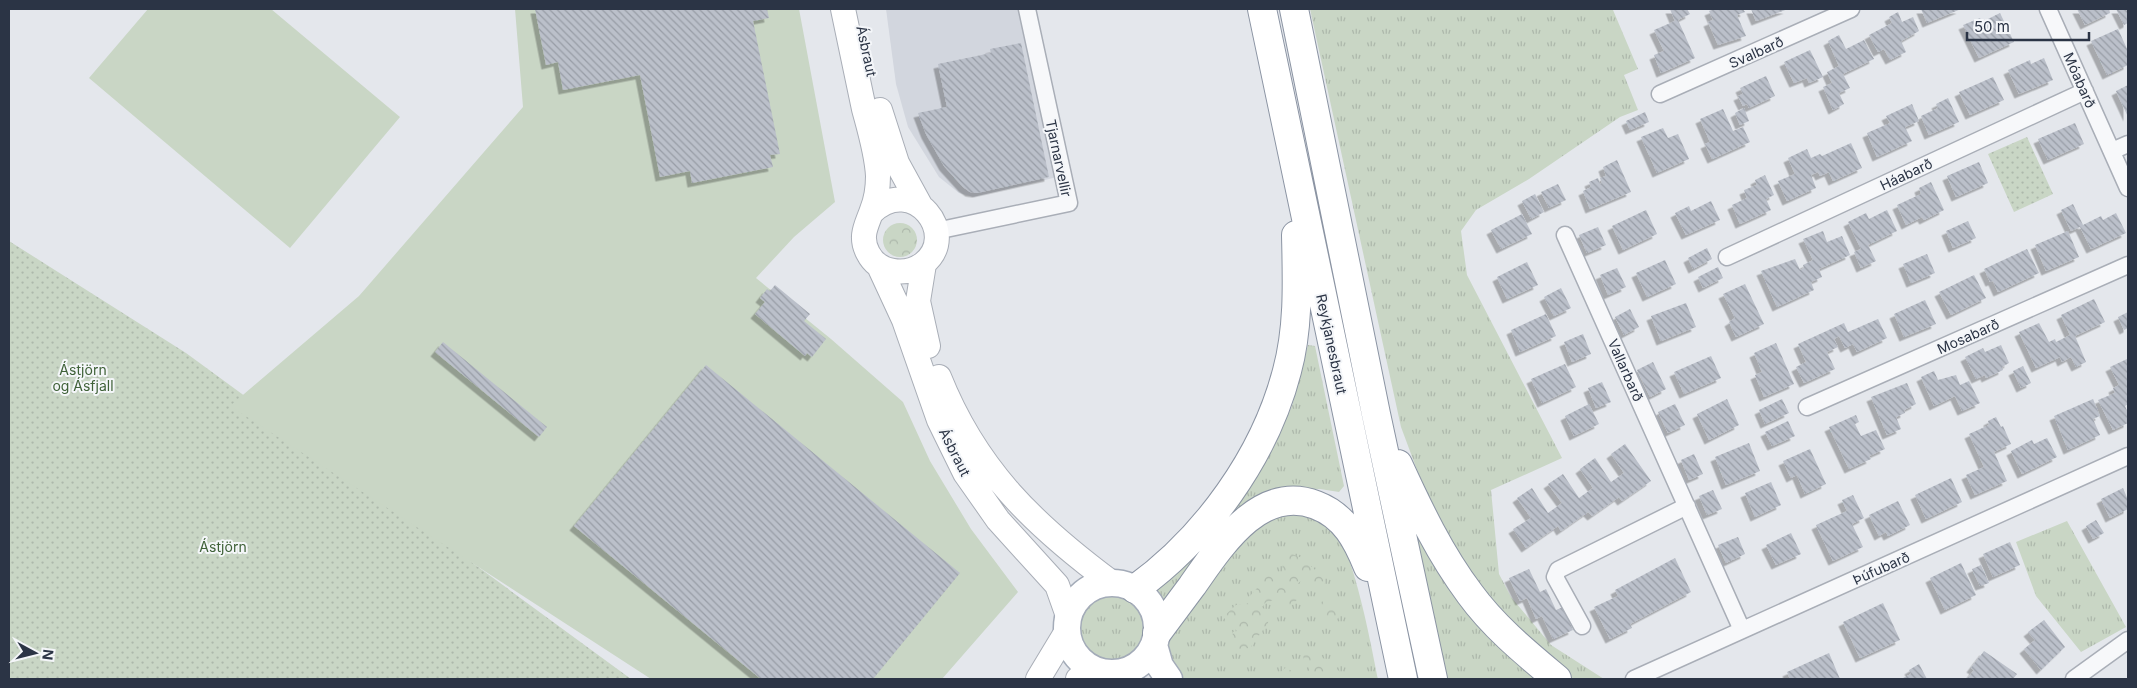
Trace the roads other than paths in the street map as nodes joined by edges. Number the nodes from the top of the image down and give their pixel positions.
1 (843, 9) edge
2 (858, 9) edge
3 (1028, 9) edge
4 (1262, 9) edge
5 (1294, 9) edge
6 (1851, 9) edge
7 (2048, 9) edge
8 (2085, 92) junction
9 (1660, 94) dead end
10 (2128, 144) edge
11 (2112, 151) junction
12 (1295, 173) junction
13 (2128, 188) edge
14 (920, 205) junction
15 (872, 212) junction
16 (936, 231) junction
17 (1565, 235) dead end
18 (1727, 257) dead end
19 (924, 264) junction
20 (2128, 265) edge
21 (879, 266) junction
22 (1808, 407) dead end
23 (1376, 414) junction
24 (2128, 456) edge
25 (1687, 506) junction
26 (1124, 586) junction
27 (1068, 623) junction
28 (1582, 626) dead end
29 (1742, 630) junction
30 (1393, 633) junction
31 (1156, 639) junction
32 (2128, 640) edge
33 (1097, 675) edge
34 (1038, 679) edge
35 (1169, 679) edge
36 (1403, 679) edge
37 (1433, 679) edge
38 (1557, 679) edge
39 (1634, 679) edge
40 (2074, 679) edge

1 - 15 street, Ásbraut
2 - 14 street, Ásbraut
3 - 16 street, Tjarnarvellir
4 - 12 highway, Reykjanesbraut
5 - 23 highway, Reykjanesbraut
6 - 9 street, Svalbarð
7 - 8 street, Móabarð
8 - 11 street, Móabarð
8 - 18 street, Háabarð
10 - 11 street
11 - 13 street, Móabarð
12 - 26 highway
12 - 30 highway, Reykjanesbraut
14 - 15 street
14 - 16 street
15 - 21 street
16 - 19 street
17 - 25 street, Vallarbarð
19 - 21 street
19 - 26 street, Ásbraut
20 - 22 street, Mosabarð
21 - 27 street, Ásbraut
23 - 37 highway, Reykjanesbraut
23 - 38 highway
24 - 29 street, Þúfubarð
25 - 28 street
25 - 29 street, Vallarbarð
26 - 27 main road
26 - 31 main road
27 - 33 main road
27 - 34 street
29 - 39 street, Þúfubarð
30 - 31 highway
30 - 36 highway, Reykjanesbraut
31 - 33 main road
31 - 35 main road
32 - 40 street

